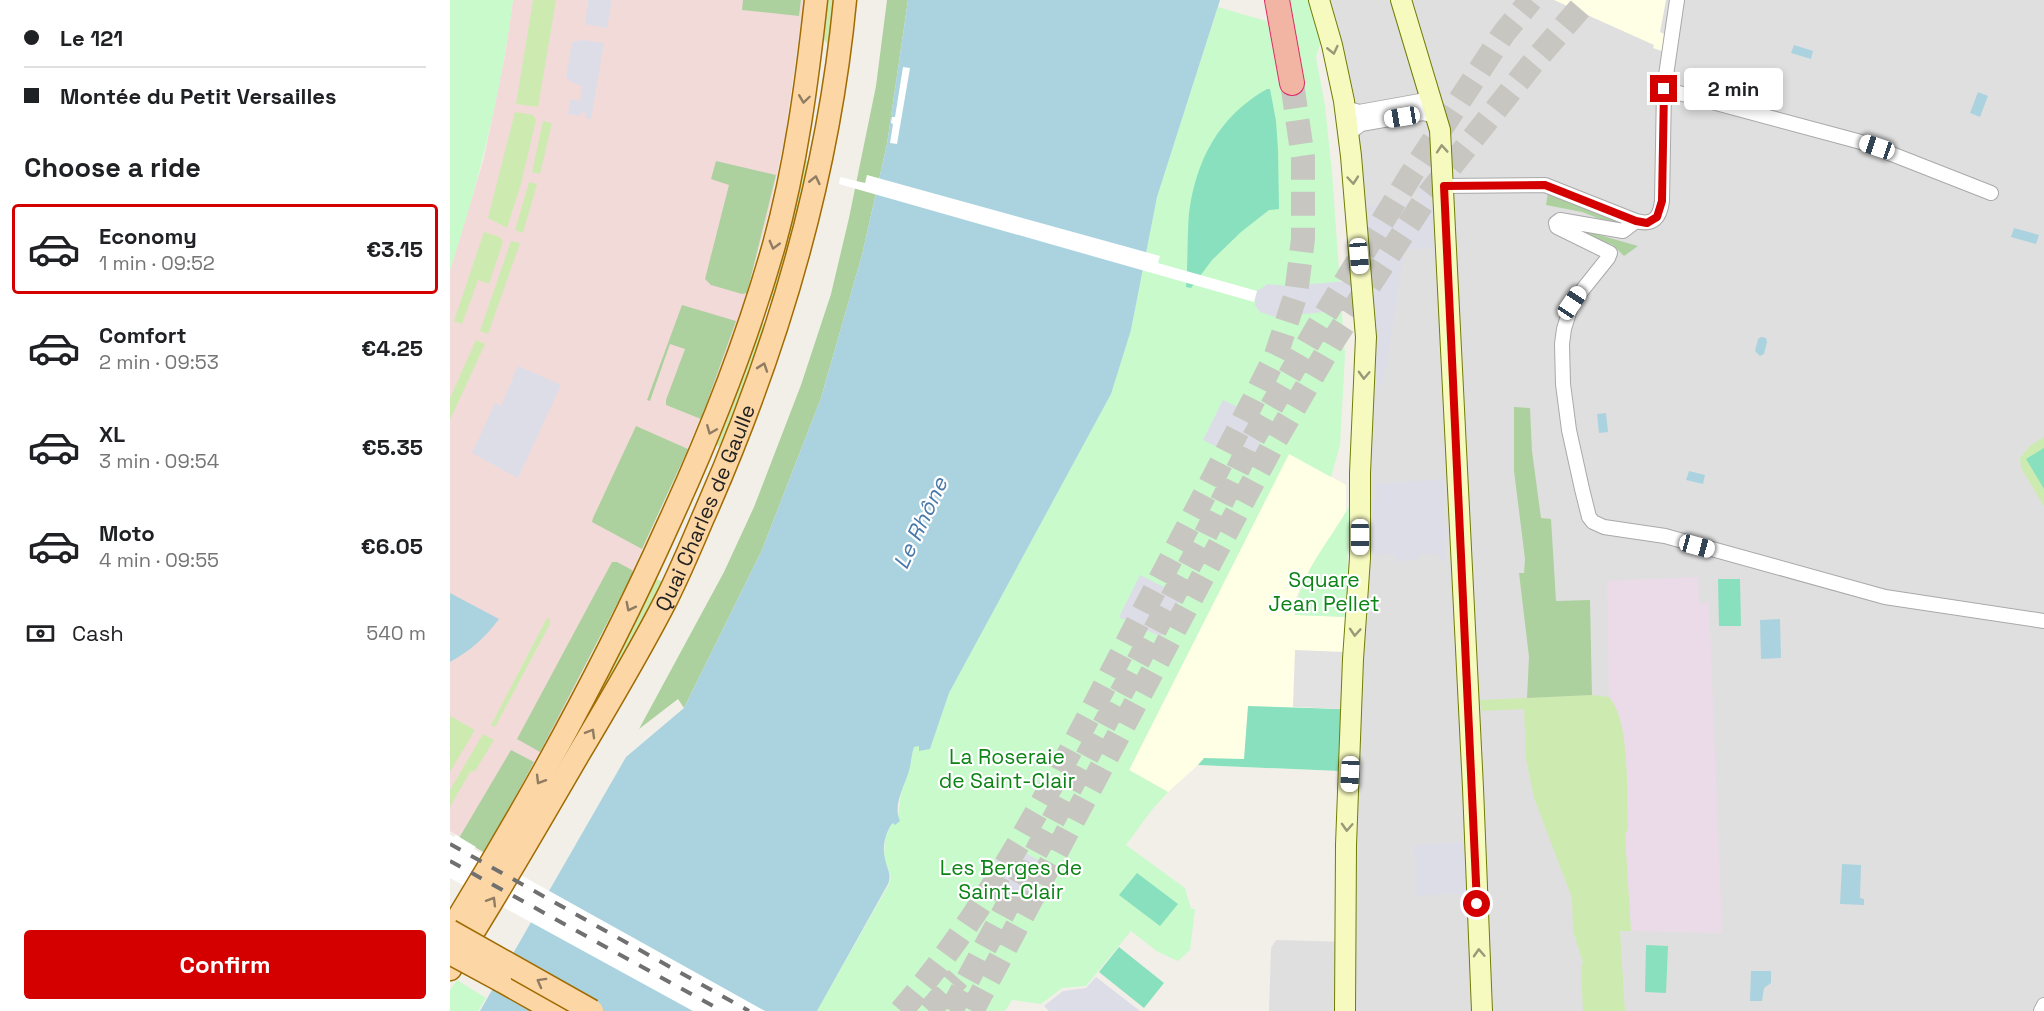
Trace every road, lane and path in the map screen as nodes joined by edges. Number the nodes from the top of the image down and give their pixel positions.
1 (816, 0) edge
2 (845, 0) edge
3 (1277, 0) edge
4 (1319, 0) edge
5 (1401, 0) edge
6 (1677, 0) edge
7 (1292, 83) tunnel mouth
8 (1664, 89) junction
9 (1430, 93) junction
10 (1344, 101) junction
11 (1437, 120) junction
12 (1349, 139) junction
13 (1444, 186) junction
14 (1991, 193) dead end
15 (1636, 221) junction
16 (2044, 621) edge
17 (450, 931) edge
18 (450, 952) edge
19 (450, 969) edge
20 (2044, 1005) edge
21 (555, 1011) edge
22 (592, 1011) edge
23 (1345, 1011) edge
24 (1482, 1011) edge
25 (2040, 1011) edge

1 -> 17 main road, Quai Charles de Gaulle
19 -> 2 main road, Quai Charles de Gaulle
3 - 7 highway
4 -> 10 main road
5 - 9 main road
6 - 8 street
8 - 14 street
8 - 15 street
9 - 10 street
9 - 11 main road
10 - 12 main road
11 - 12 street
13 -> 11 main road
12 -> 23 main road
13 - 15 street
24 -> 13 main road
15 - 16 street
22 -> 17 main road, bridge
18 - 21 main road, bridge
20 - 25 street

